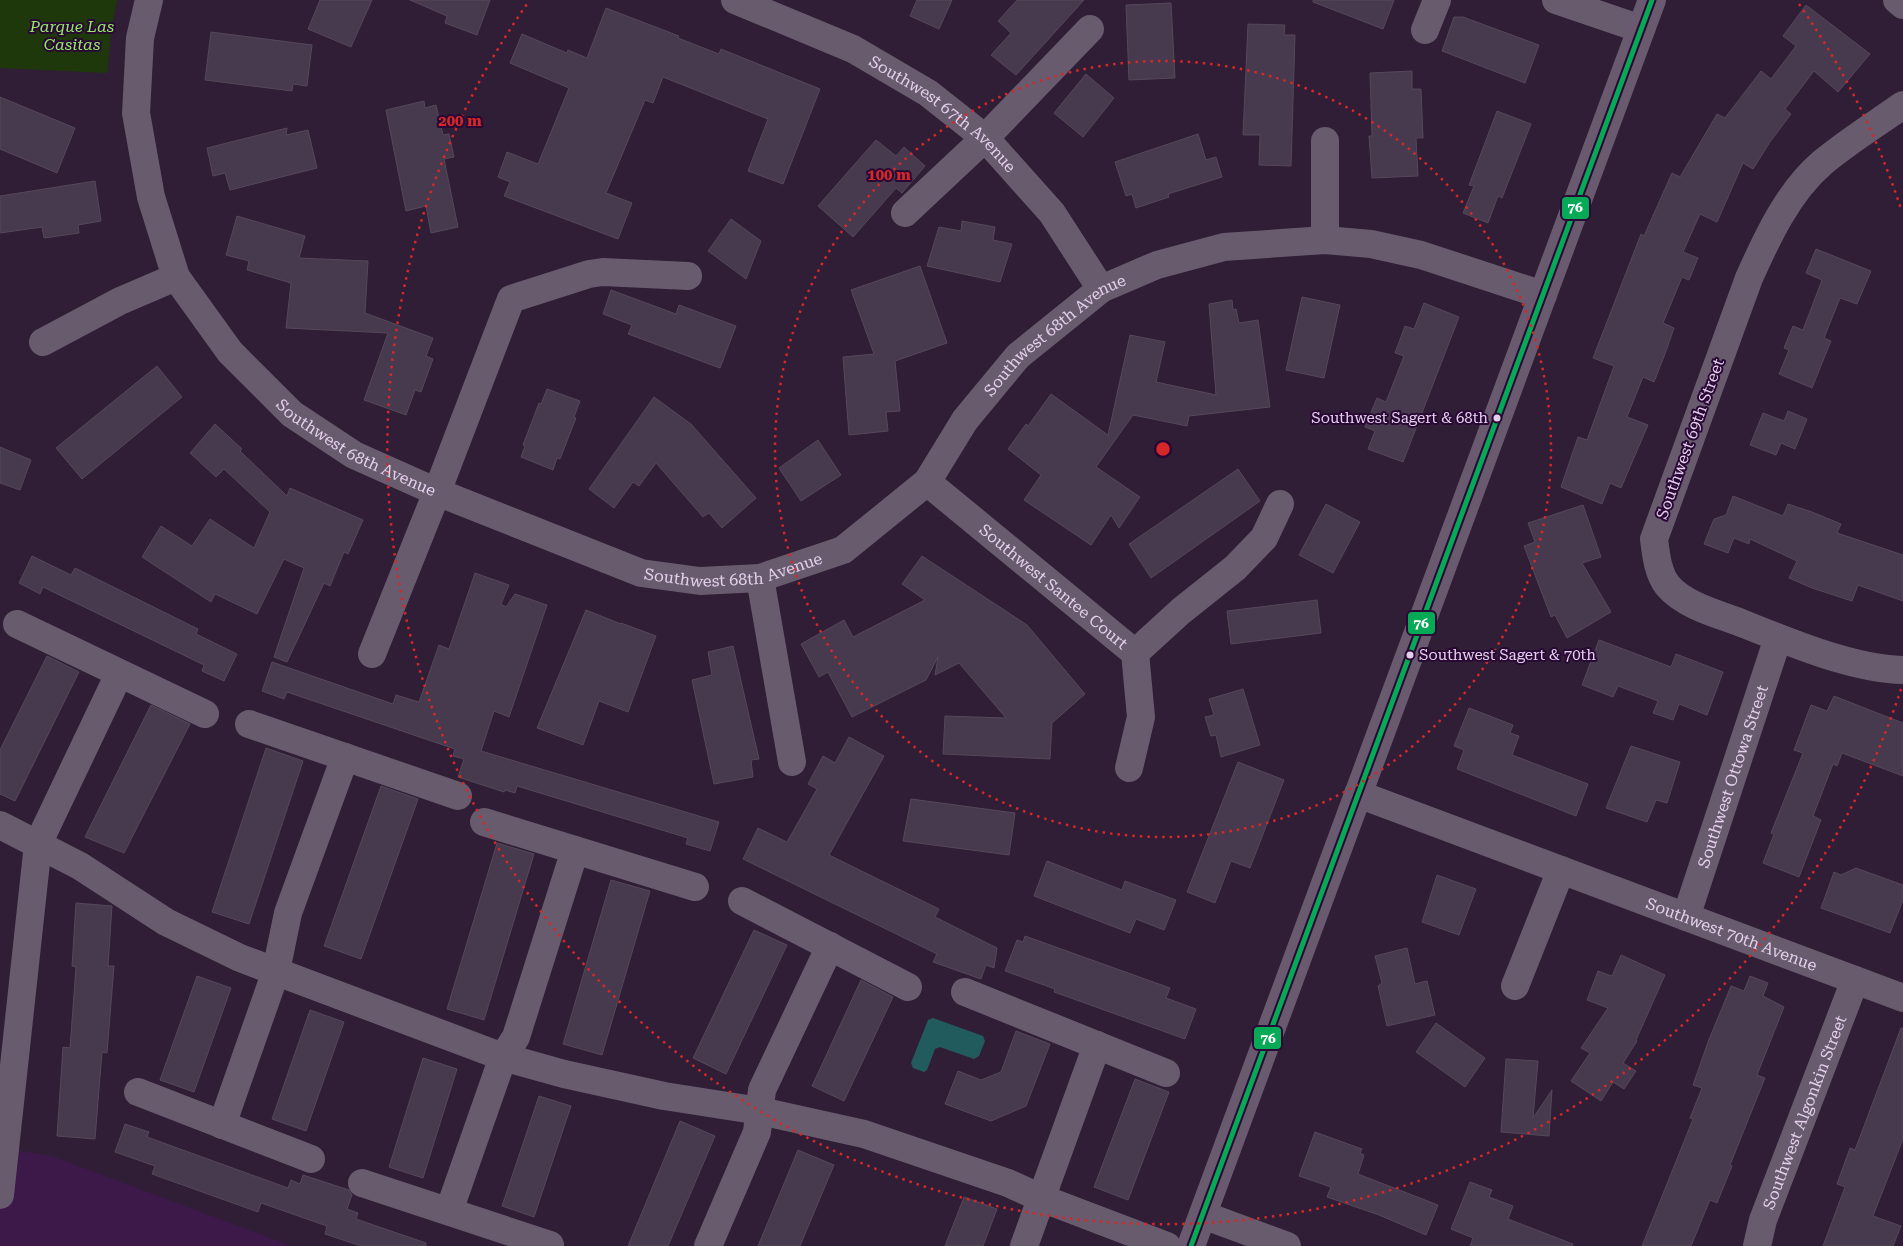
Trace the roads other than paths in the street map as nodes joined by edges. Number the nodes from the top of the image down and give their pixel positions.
1 (149, 0) edge
2 (735, 0) edge
3 (1437, 0) edge
4 (1556, 0) edge
5 (1652, 0) edge
6 (1897, 0) edge
7 (1903, 6) edge
8 (1641, 28) junction
9 (1090, 29) dead end
10 (1425, 30) dead end
11 (1903, 105) edge
12 (985, 138) junction
13 (1325, 141) dead end
14 (905, 213) dead end
15 (1325, 240) junction
16 (688, 276) dead end
17 (176, 277) junction
18 (1101, 289) junction
19 (1543, 295) junction
20 (44, 342) dead end
21 (928, 482) junction
22 (437, 492) junction
23 (1280, 504) dead end
24 (760, 578) junction
25 (17, 624) dead end
26 (1778, 638) junction
27 (1135, 653) junction
28 (372, 654) dead end
29 (1903, 670) edge
30 (119, 674) junction
31 (205, 714) dead end
32 (249, 724) dead end
33 (345, 757) junction
34 (792, 762) dead end
35 (1129, 768) dead end
36 (1358, 794) junction
37 (458, 796) dead end
38 (484, 822) dead end
39 (0, 825) edge
40 (38, 844) junction
41 (575, 850) junction
42 (1561, 870) junction
43 (695, 887) dead end
44 (742, 901) dead end
45 (1686, 917) junction
46 (830, 946) junction
47 (276, 971) junction
48 (1855, 980) junction
49 (1515, 986) dead end
50 (908, 987) dead end
51 (965, 992) dead end
52 (1903, 998) edge
53 (1097, 1045) junction
54 (503, 1057) junction
55 (1166, 1073) dead end
56 (138, 1092) dead end
57 (760, 1111) junction
58 (222, 1125) junction
59 (311, 1159) dead end
60 (362, 1182) dead end
61 (0, 1195) edge
62 (1041, 1198) junction
63 (449, 1211) junction
64 (1203, 1214) junction
65 (550, 1245) edge
66 (708, 1246) edge
67 (1024, 1246) edge
68 (1167, 1246) edge
69 (1191, 1246) edge
70 (1287, 1246) edge
71 (1757, 1246) edge

1 - 17 street, Southwest 68th Avenue
2 - 12 street, Southwest 67th Avenue
3 - 10 street
4 - 8 street
5 - 8 main road
6 - 7 street
8 - 19 main road
9 - 12 street
11 - 26 street, Southwest 69th Street
12 - 14 street
12 - 18 street, Southwest 67th Avenue
13 - 15 street
15 - 18 street, Southwest 68th Avenue
15 - 19 street, Southwest 68th Avenue
16 - 22 street
17 - 20 street
17 - 22 street, Southwest 68th Avenue
18 - 21 street, Southwest 68th Avenue
19 - 36 main road
21 - 24 street, Southwest 68th Avenue
21 - 27 street, Southwest Santee Court
22 - 24 street, Southwest 68th Avenue
22 - 28 street
23 - 27 street
24 - 34 street
25 - 30 street
26 - 29 street, Southwest 69th Street
26 - 45 street, Southwest Ottowa Street
27 - 35 street, Southwest Santee Court
30 - 31 street
30 - 40 street
32 - 33 street
33 - 37 street
33 - 47 street
36 - 42 street, Southwest 70th Avenue
36 - 64 main road
38 - 41 street
39 - 40 street
40 - 47 street
40 - 61 street
41 - 43 street
41 - 54 street
42 - 45 street, Southwest 70th Avenue
42 - 49 street
44 - 46 street
45 - 48 street, Southwest 70th Avenue
46 - 50 street
46 - 57 street
47 - 54 street
47 - 58 street
48 - 52 street, Southwest 70th Avenue
48 - 71 street, Southwest Algonkin Street
51 - 53 street
53 - 55 street
53 - 62 street
54 - 57 street
54 - 63 street
56 - 58 street
57 - 62 street
57 - 66 street
58 - 59 street
60 - 63 street
62 - 67 street
62 - 68 street
63 - 65 street
64 - 69 main road
64 - 70 street

